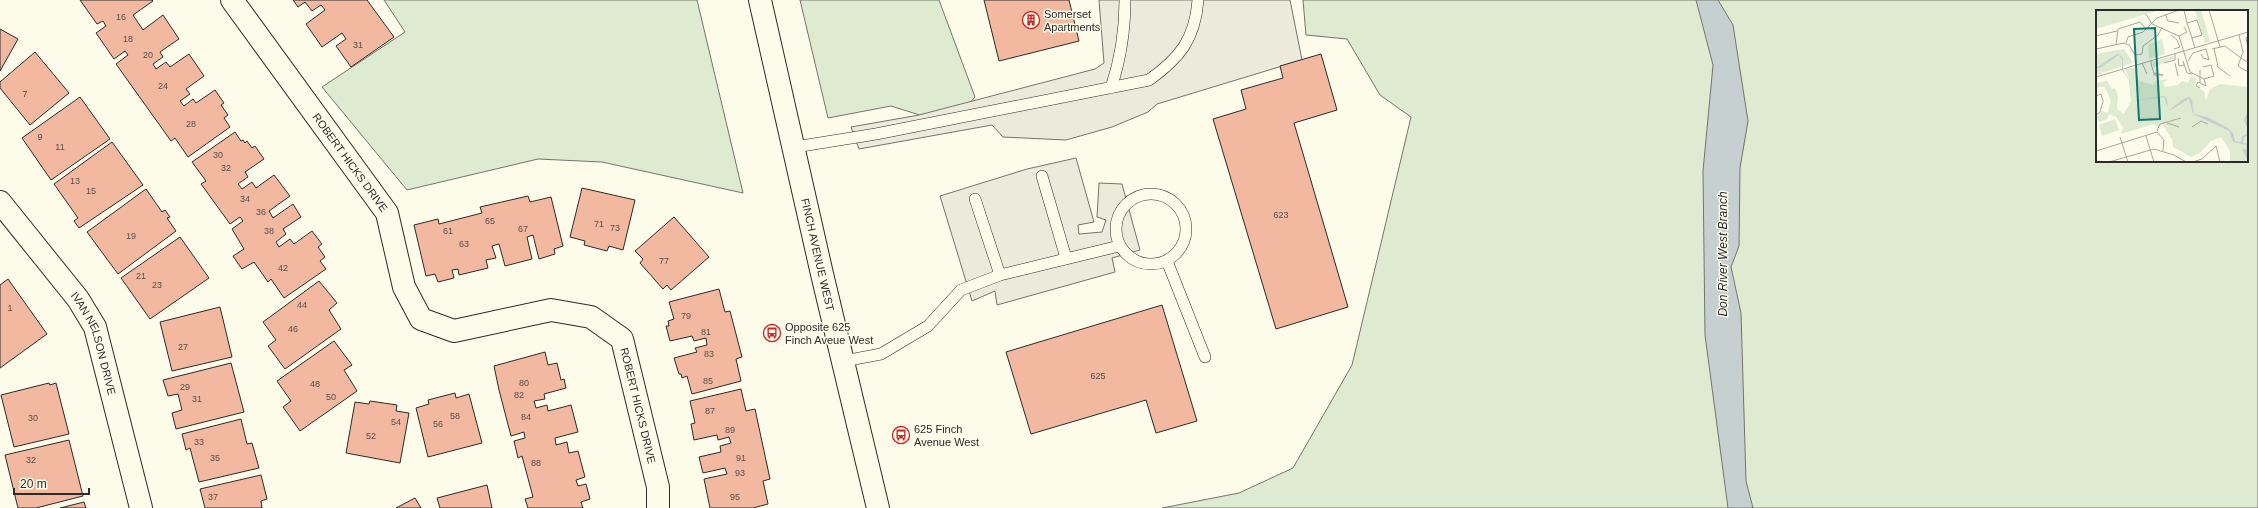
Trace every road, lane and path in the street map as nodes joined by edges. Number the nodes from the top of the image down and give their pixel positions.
1 (232, 0) edge
2 (760, 0) edge
3 (1125, 0) edge
4 (1198, 0) edge
5 (1111, 88) junction
6 (795, 147) junction
7 (1042, 176) dead end
8 (975, 199) dead end
9 (3, 210) edge
10 (1119, 246) junction
11 (1066, 258) junction
12 (1167, 261) junction
13 (1000, 275) junction
14 (1205, 357) dead end
15 (844, 361) junction
16 (141, 508) edge
17 (658, 508) edge
18 (878, 508) edge

1 - 17 street, ROBERT HICKS DRIVE
2 - 6 street, FINCH AVENUE WEST
3 - 5 lane
4 - 5 lane
5 - 6 lane
6 - 15 street, FINCH AVENUE WEST
7 - 11 lane
8 - 13 lane
9 - 16 street, IVAN NELSON DRIVE
10 - 11 lane
10 - 12 lane
10 - 12 lane
11 - 13 lane
12 - 14 lane
13 - 15 lane
15 - 18 street, FINCH AVENUE WEST

